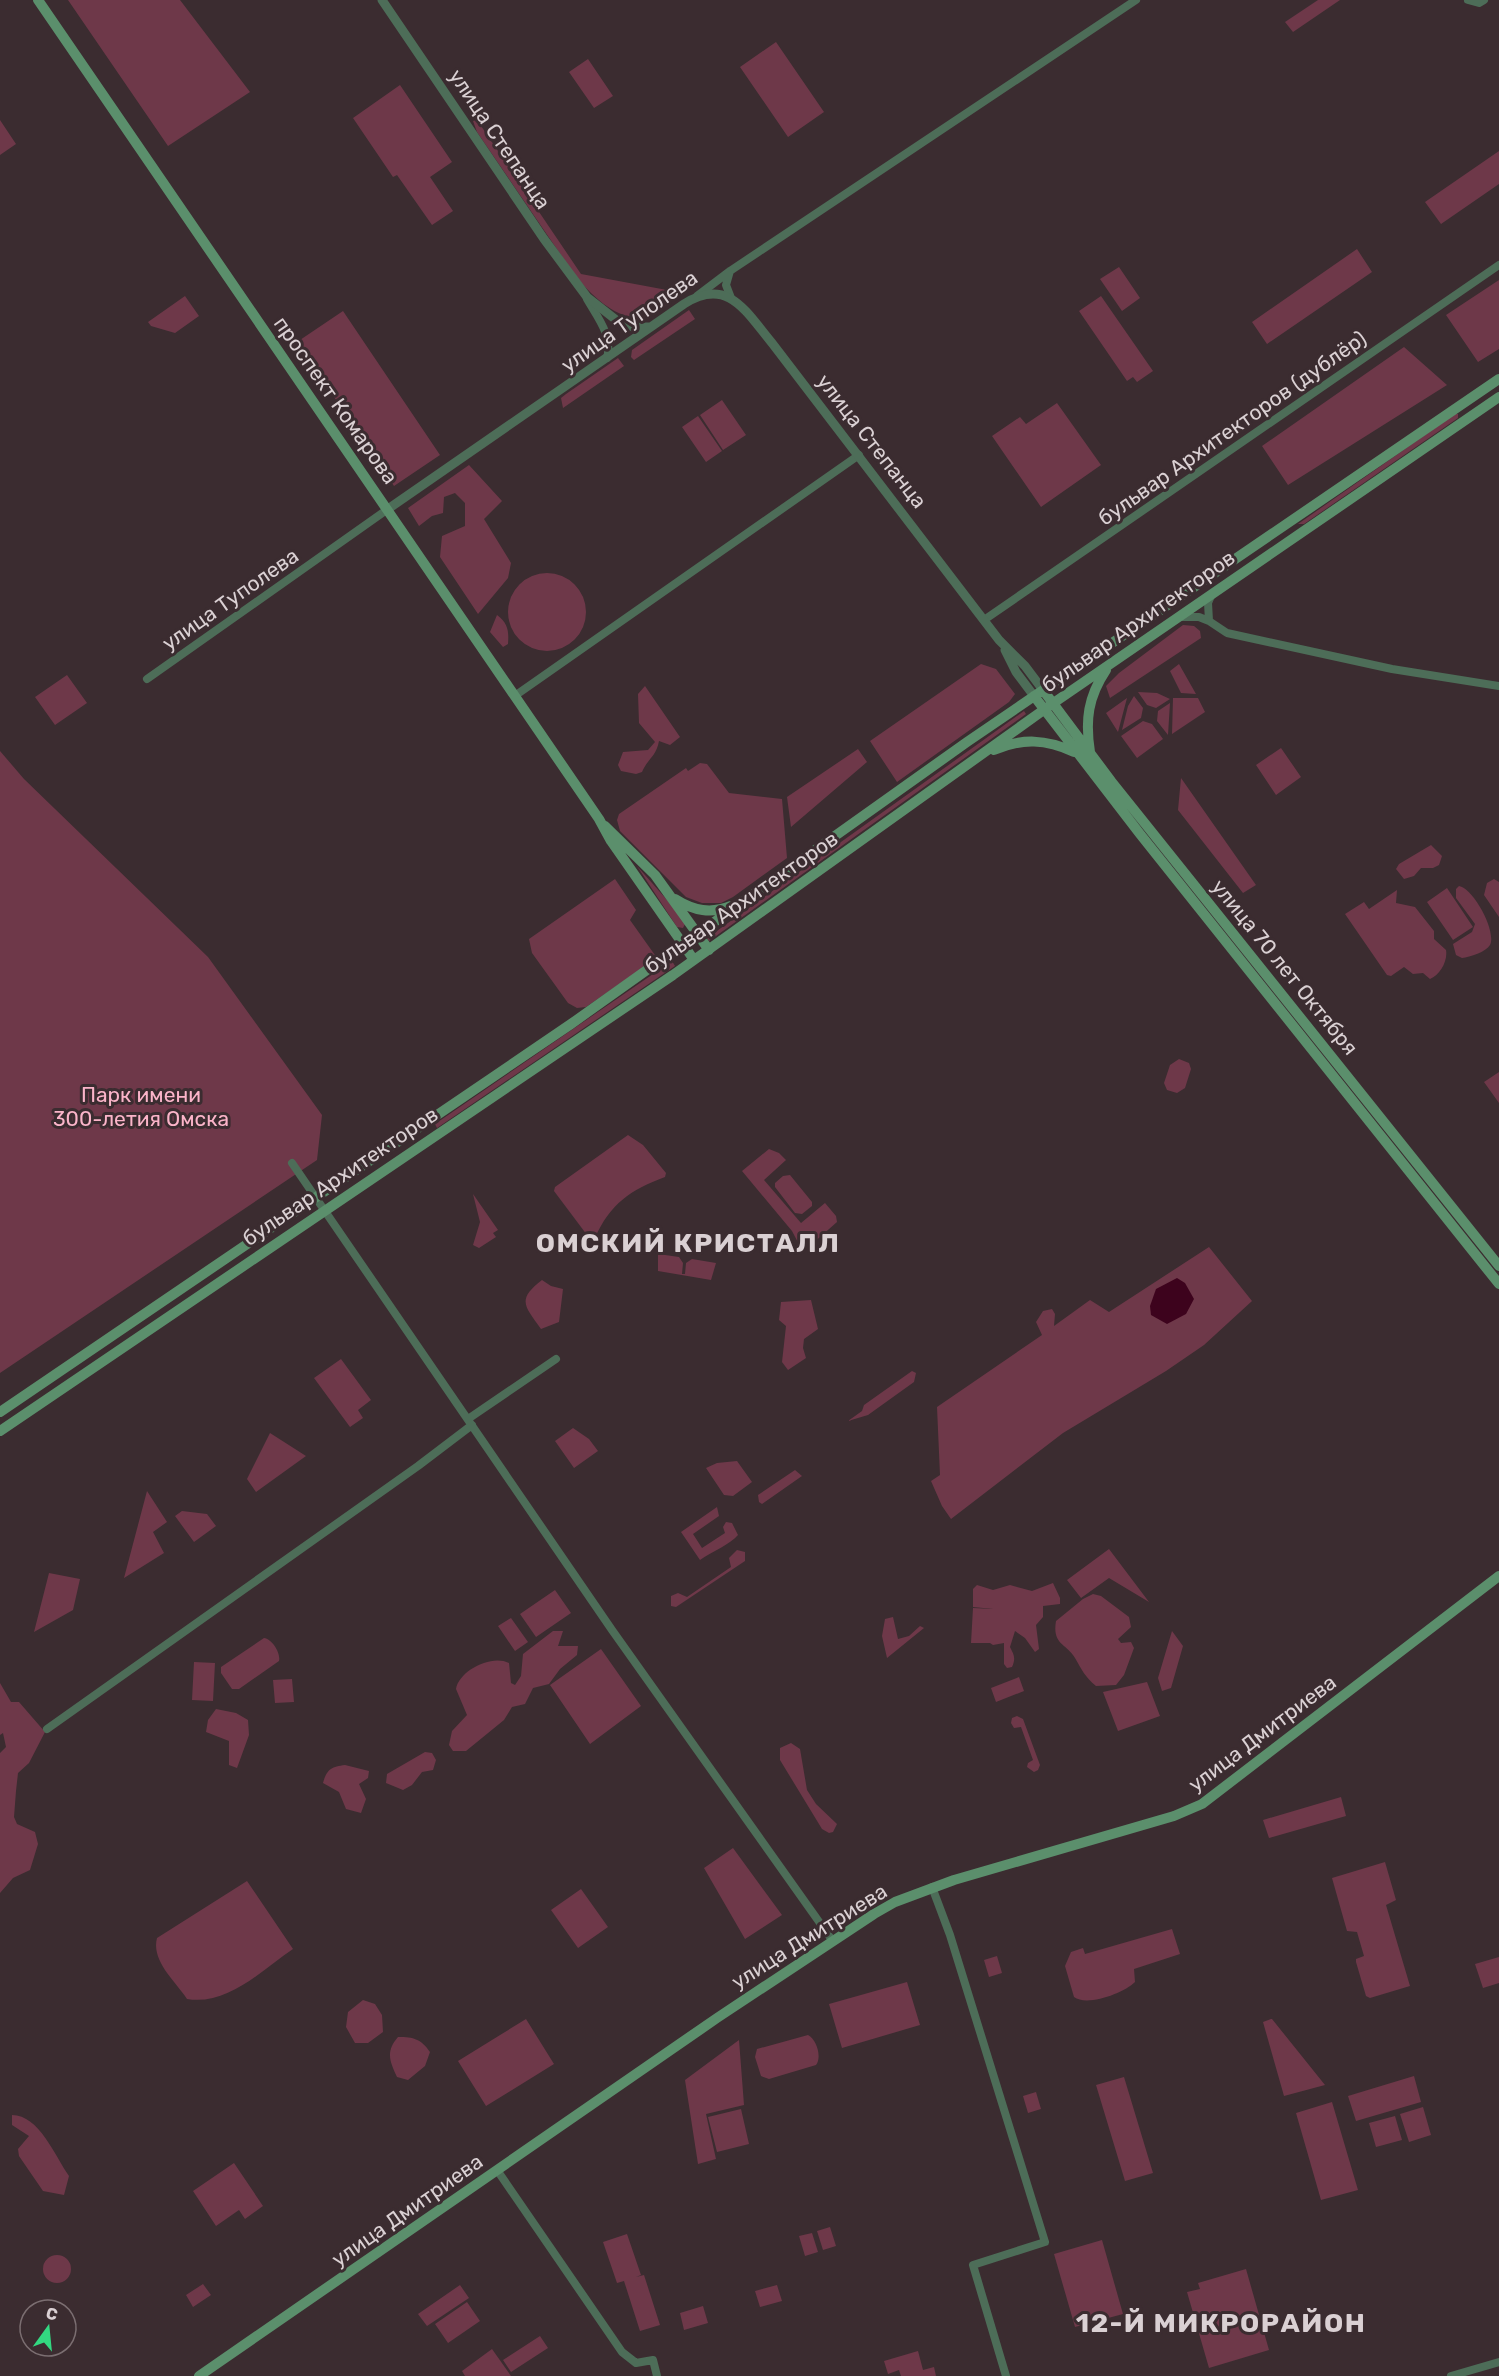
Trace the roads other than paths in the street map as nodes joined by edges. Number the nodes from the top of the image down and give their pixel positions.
1 (38, 0) edge
2 (382, 0) edge
3 (1136, 0) edge
4 (1468, 0) edge
5 (1484, 0) edge
6 (1499, 265) edge
7 (730, 271) junction
8 (698, 296) junction
9 (587, 297) junction
10 (731, 298) junction
11 (652, 327) junction
12 (607, 358) junction
13 (1499, 379) edge
14 (1499, 397) edge
15 (859, 455) junction
16 (388, 509) junction
17 (1211, 594) junction
18 (1178, 617) junction
19 (984, 620) junction
20 (1209, 621) junction
21 (1110, 664) junction
22 (147, 679) dead end
23 (1499, 686) edge
24 (1038, 693) junction
25 (516, 695) junction
26 (1048, 707) junction
27 (1090, 752) junction
28 (1076, 753) junction
29 (977, 758) junction
30 (601, 822) junction
31 (672, 897) junction
32 (746, 900) junction
33 (698, 934) junction
34 (683, 944) junction
35 (709, 950) junction
36 (694, 960) junction
37 (292, 1163) dead end
38 (320, 1204) junction
39 (1499, 1266) edge
40 (1499, 1284) edge
41 (556, 1359) dead end
42 (0, 1412) edge
43 (470, 1422) junction
44 (0, 1431) edge
45 (1499, 1576) edge
46 (47, 1729) dead end
47 (932, 1887) junction
48 (832, 1940) junction
49 (497, 2170) junction
50 (1499, 2362) edge
51 (199, 2376) edge
52 (657, 2376) edge
53 (1006, 2376) edge
54 (1451, 2376) edge

1 - 16 main road, проспект Комарова
2 - 9 street, улица Степанца
3 - 7 street, улица Туполева
4 - 5 street
6 - 19 street, бульвар Архитекторов (дублёр)
7 - 8 street, улица Туполева
7 - 10 street
8 - 10 street
8 - 11 street, улица Туполева
9 - 11 street, улица Степанца
9 - 12 street, улица Степанца
10 - 15 street, улица Степанца
11 - 12 street, улица Туполева
12 - 16 street, улица Туполева
13 - 24 main road, бульвар Архитекторов
14 - 17 main road, бульвар Архитекторов
15 - 19 street, улица Степанца
15 - 25 street
16 - 22 street, улица Туполева
16 - 25 main road, проспект Комарова
17 - 18 main road, бульвар Архитекторов
17 - 20 street
18 - 20 street
18 - 21 main road, бульвар Архитекторов
19 - 24 street, улица Степанца
20 - 23 street
21 - 26 main road, бульвар Архитекторов
21 - 27 main road
24 - 26 main road, улица 70 лет Октября
24 - 32 main road, бульвар Архитекторов
25 - 30 main road, проспект Комарова
26 - 27 main road, улица 70 лет Октября
26 - 28 main road, улица 70 лет Октября
26 - 29 main road, бульвар Архитекторов
27 - 39 main road, улица 70 лет Октября
28 - 29 main road
28 - 40 main road, улица 70 лет Октября
29 - 35 main road, бульвар Архитекторов
30 - 31 main road, проспект Комарова
30 - 34 main road, проспект Комарова
31 - 32 main road
31 - 33 main road, проспект Комарова
32 - 33 main road, бульвар Архитекторов
33 - 34 main road, бульвар Архитекторов
33 - 35 main road, проспект Комарова
34 - 36 main road, проспект Комарова
34 - 38 main road, бульвар Архитекторов
35 - 36 main road, бульвар Архитекторов
36 - 38 main road, бульвар Архитекторов
37 - 38 street
38 - 42 main road, бульвар Архитекторов
38 - 43 street
38 - 44 main road, бульвар Архитекторов
41 - 43 street
43 - 46 street
43 - 48 street
45 - 47 main road, улица Дмитриева
47 - 48 main road, улица Дмитриева
47 - 53 street
48 - 49 main road, улица Дмитриева
49 - 51 main road, улица Дмитриева
49 - 52 street
50 - 54 street

